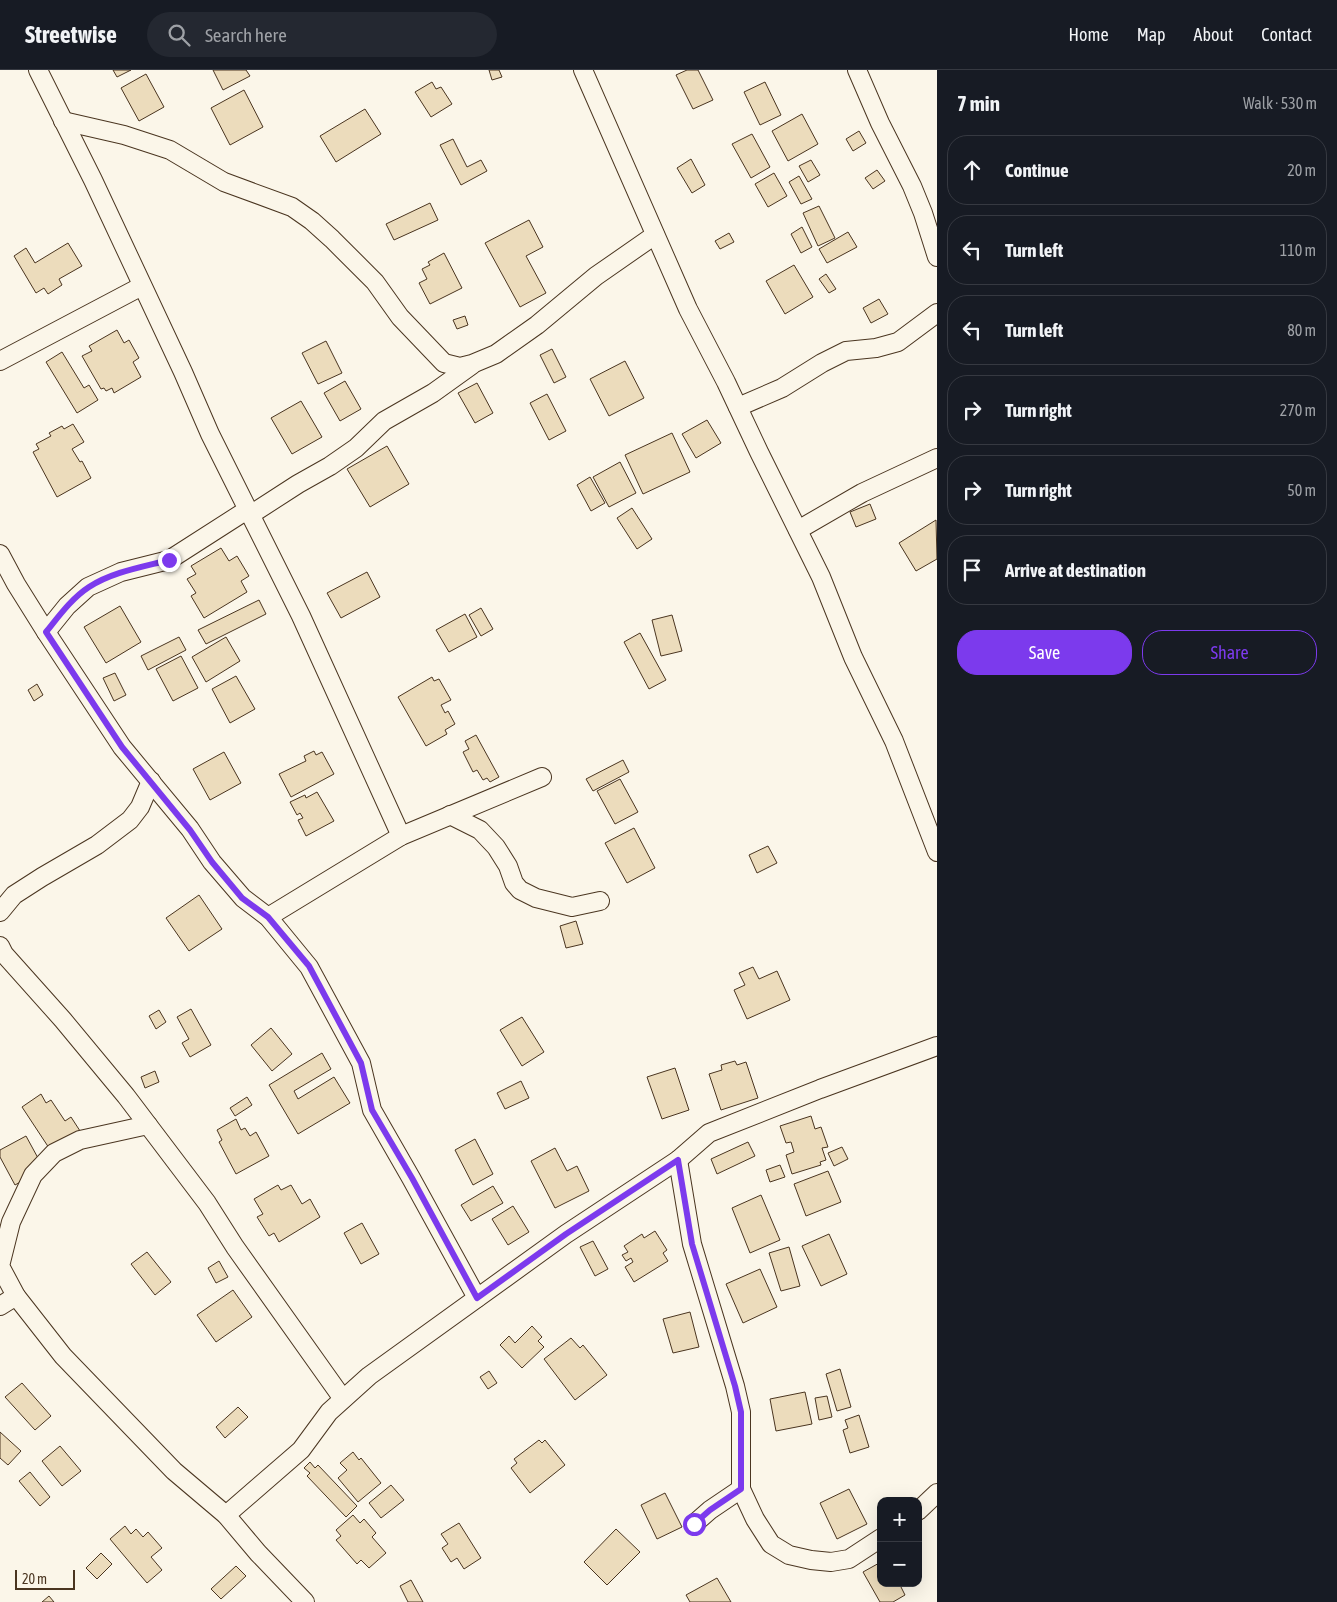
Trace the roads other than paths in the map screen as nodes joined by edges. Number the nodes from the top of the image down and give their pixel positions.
1 (38, 70) edge
2 (583, 70) edge
3 (857, 70) edge
4 (63, 121) junction
5 (655, 236) junction
6 (937, 257) edge
7 (142, 286) junction
8 (937, 313) edge
9 (0, 361) edge
10 (472, 364) junction
11 (738, 407) junction
12 (937, 458) edge
13 (248, 513) junction
14 (798, 530) junction
15 (0, 554) edge
16 (8, 587) edge
17 (46, 632) junction
18 (542, 777) dead end
19 (151, 782) junction
20 (450, 815) junction
21 (401, 836) junction
22 (937, 852) edge
23 (600, 901) dead end
24 (0, 912) edge
25 (268, 917) junction
26 (0, 946) edge
27 (937, 1046) edge
28 (148, 1124) junction
29 (678, 1160) junction
30 (0, 1266) edge
31 (16, 1296) junction
32 (477, 1298) junction
33 (0, 1306) edge
34 (343, 1399) junction
35 (741, 1489) junction
36 (937, 1493) edge
37 (922, 1507) edge
38 (226, 1515) junction
39 (694, 1524) dead end
40 (877, 1541) edge
41 (305, 1602) edge

1 - 4 street
2 - 5 street
3 - 6 street
4 - 7 street
4 - 10 street
5 - 10 street
5 - 11 street
7 - 9 street
7 - 13 street
8 - 11 street
10 - 13 street
11 - 14 street
12 - 14 street
13 - 17 street
13 - 21 street
14 - 22 street
15 - 16 street
16 - 17 street
17 - 19 street
18 - 20 street
19 - 24 street
19 - 25 street
20 - 21 street
20 - 23 street
21 - 25 street
25 - 32 street
26 - 28 street
27 - 29 street
28 - 30 street
28 - 34 street
29 - 32 street
29 - 35 street
30 - 31 street
31 - 33 street
31 - 38 street
32 - 34 street
34 - 38 street
35 - 39 street
35 - 40 street
36 - 37 street
38 - 41 street

